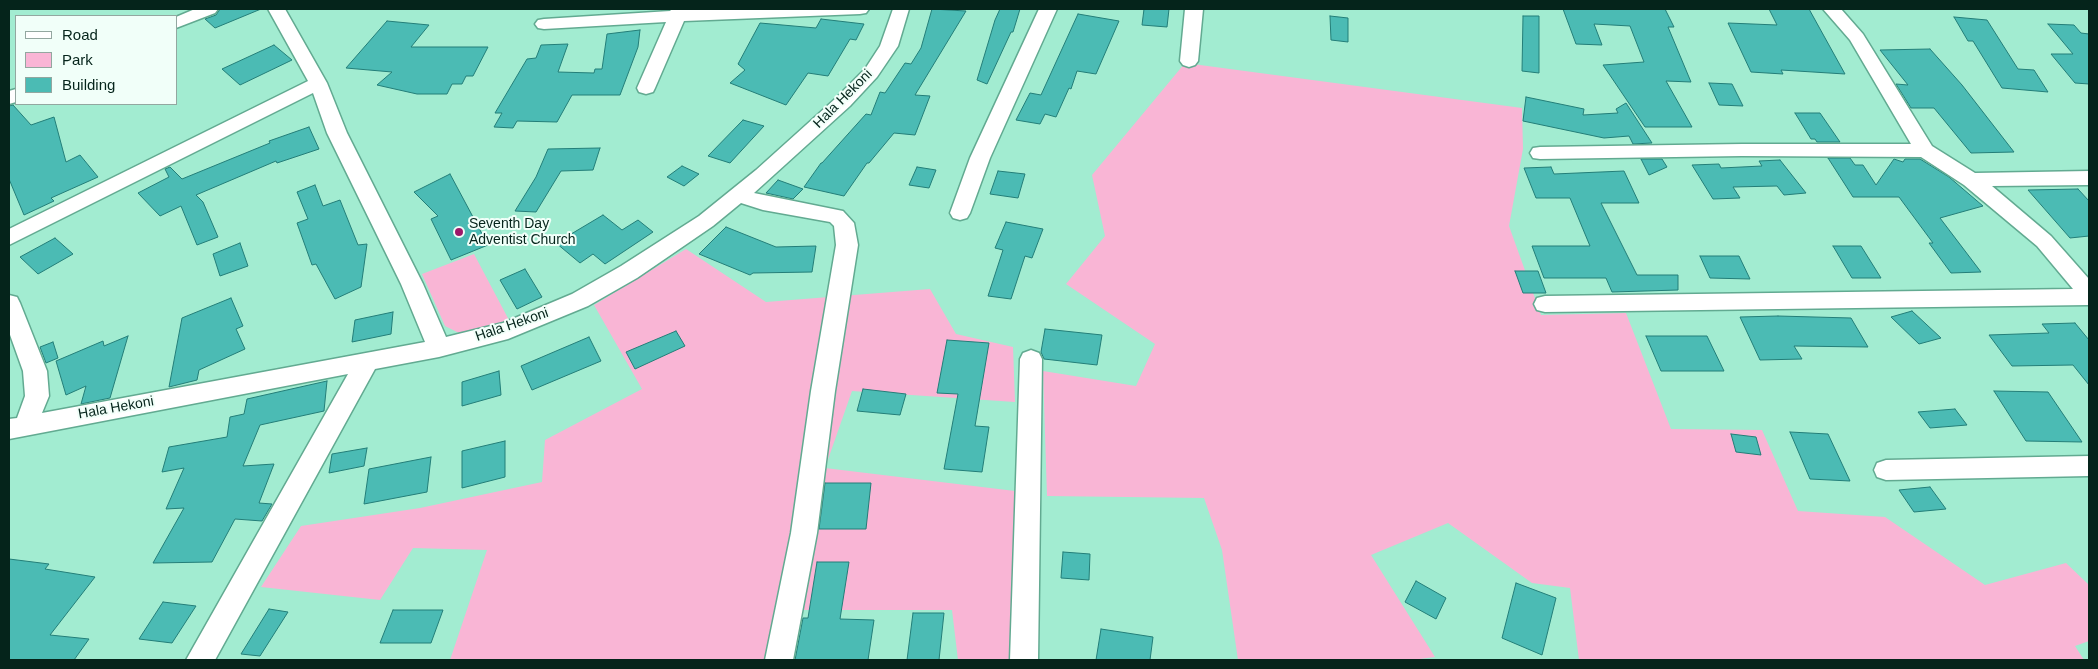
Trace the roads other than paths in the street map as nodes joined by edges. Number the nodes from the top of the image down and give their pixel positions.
1 (209, 9) edge
2 (277, 9) edge
3 (860, 9) edge
4 (901, 9) edge
5 (1048, 9) edge
6 (1194, 9) edge
7 (1832, 9) edge
8 (678, 12) edge
9 (178, 22) edge
10 (544, 24) dead end
11 (1188, 61) dead end
12 (318, 83) junction
13 (646, 88) dead end
14 (1925, 151) junction
15 (1540, 153) dead end
16 (2089, 178) edge
17 (1971, 180) junction
18 (738, 195) junction
19 (960, 213) dead end
20 (9, 238) edge
21 (2089, 293) edge
22 (2089, 298) edge
23 (9, 303) edge
24 (1546, 304) dead end
25 (438, 348) junction
26 (1031, 359) dead end
27 (367, 362) junction
28 (18, 427) edge
29 (2089, 466) edge
30 (1886, 470) dead end
31 (200, 660) edge
32 (779, 660) edge
33 (1024, 660) edge

1 - 9 street
2 - 12 street
3 - 8 street
4 - 18 street, Hala Hekoni
5 - 19 street
6 - 11 street
7 - 14 street
8 - 10 street
8 - 13 street
12 - 20 street
12 - 25 street
14 - 15 street
14 - 17 street
16 - 17 street
17 - 21 street
18 - 25 street, Hala Hekoni
18 - 32 street
22 - 24 street
23 - 28 street
25 - 27 street, Hala Hekoni
26 - 33 street
27 - 28 street, Hala Hekoni
27 - 31 street
29 - 30 street

